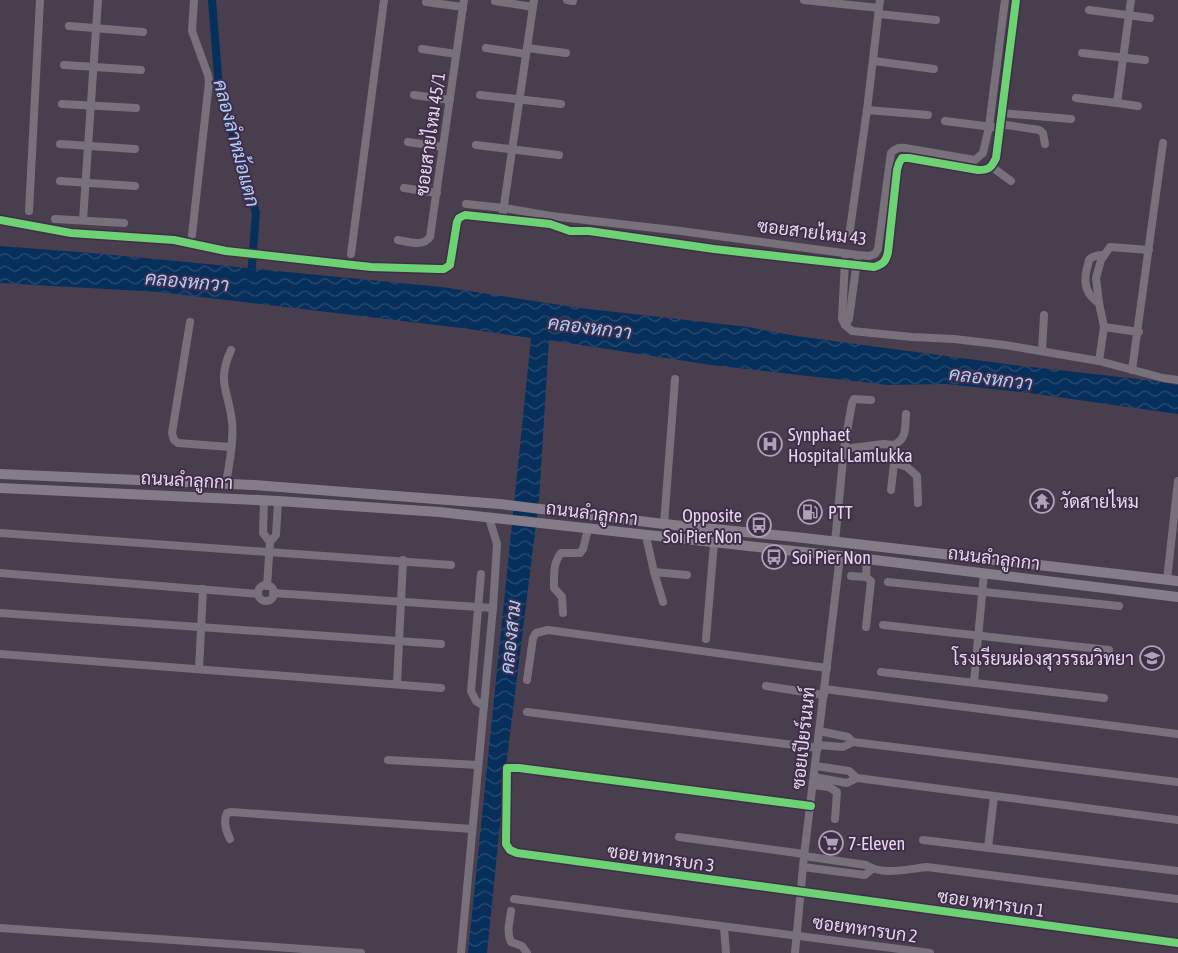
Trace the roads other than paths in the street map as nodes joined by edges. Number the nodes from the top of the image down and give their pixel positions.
1 (40, 0) edge
2 (98, 0) edge
3 (194, 0) edge
4 (384, 0) edge
5 (804, 0) edge
6 (1005, 0) edge
7 (1016, 0) edge
8 (1131, 0) edge
9 (495, 1) edge
10 (426, 2) dead end
11 (533, 3) edge
12 (463, 4) edge
13 (879, 7) edge
14 (1089, 10) dead end
15 (1129, 15) junction
16 (1150, 18) dead end
17 (936, 20) dead end
18 (69, 26) dead end
19 (96, 28) junction
20 (143, 32) dead end
21 (486, 48) dead end
22 (422, 49) dead end
23 (526, 51) junction
24 (566, 53) dead end
25 (1082, 53) dead end
26 (456, 54) junction
27 (1123, 58) junction
28 (1145, 60) dead end
29 (874, 61) junction
30 (64, 65) dead end
31 (94, 66) junction
32 (934, 68) dead end
33 (140, 70) dead end
34 (480, 94) dead end
35 (414, 95) dead end
36 (1076, 98) dead end
37 (520, 99) junction
38 (450, 100) junction
39 (1117, 103) junction
40 (62, 104) dead end
41 (561, 104) dead end
42 (91, 106) junction
43 (1138, 106) dead end
44 (136, 108) dead end
45 (867, 110) junction
46 (1002, 113) junction
47 (928, 115) dead end
48 (1071, 119) dead end
49 (945, 121) dead end
50 (1000, 126) junction
51 (988, 127) junction
52 (408, 142) dead end
53 (1162, 142) dead end
54 (60, 144) dead end
55 (1045, 144) dead end
56 (88, 145) junction
57 (476, 145) dead end
58 (443, 147) junction
59 (135, 149) dead end
60 (513, 150) junction
61 (559, 155) dead end
62 (992, 167) junction
63 (60, 181) dead end
64 (1011, 181) dead end
65 (86, 183) junction
66 (135, 186) dead end
67 (404, 188) dead end
68 (437, 193) junction
69 (466, 204) dead end
70 (504, 208) junction
71 (29, 211) dead end
72 (55, 219) dead end
73 (502, 219) junction
74 (0, 220) edge
75 (83, 220) junction
76 (550, 220) junction
77 (124, 223) dead end
78 (192, 235) dead end
79 (849, 236) dead end
80 (398, 240) dead end
81 (1149, 250) junction
82 (846, 253) junction
83 (351, 254) dead end
84 (858, 255) junction
85 (1104, 255) junction
86 (845, 264) junction
87 (857, 265) junction
88 (1099, 303) junction
89 (1044, 315) dead end
90 (190, 322) dead end
91 (845, 325) junction
92 (1104, 327) junction
93 (1139, 332) junction
94 (231, 350) dead end
95 (1042, 351) junction
96 (1099, 361) junction
97 (1132, 370) junction
98 (675, 379) dead end
99 (1178, 380) edge
100 (871, 400) dead end
101 (906, 414) dead end
102 (894, 445) junction
103 (230, 447) junction
104 (844, 450) junction
105 (894, 463) junction
106 (0, 474) edge
107 (1178, 481) edge
108 (226, 484) junction
109 (0, 488) edge
110 (891, 490) dead end
111 (264, 500) junction
112 (278, 501) junction
113 (918, 503) dead end
114 (494, 518) junction
115 (664, 524) junction
116 (588, 529) junction
117 (0, 532) edge
118 (646, 536) junction
119 (270, 542) junction
120 (835, 542) junction
121 (714, 543) junction
122 (269, 553) junction
123 (840, 556) junction
124 (867, 559) junction
125 (403, 560) junction
126 (1029, 564) junction
127 (451, 565) dead end
128 (654, 572) junction
129 (984, 573) junction
130 (0, 574) edge
131 (481, 574) dead end
132 (688, 575) dead end
133 (851, 576) dead end
134 (866, 577) junction
135 (1029, 578) junction
136 (1167, 580) junction
137 (1178, 581) edge
138 (888, 582) dead end
139 (267, 586) junction
140 (203, 589) junction
141 (982, 592) junction
142 (273, 593) junction
143 (258, 594) junction
144 (1178, 596) edge
145 (401, 601) junction
146 (663, 602) dead end
147 (1119, 606) dead end
148 (478, 607) junction
149 (493, 608) junction
150 (0, 613) edge
151 (564, 613) dead end
152 (883, 625) dead end
153 (866, 627) dead end
154 (201, 628) junction
155 (977, 636) junction
156 (706, 639) dead end
157 (399, 642) junction
158 (441, 644) dead end
159 (1109, 650) dead end
160 (0, 654) edge
161 (827, 668) junction
162 (199, 669) junction
163 (881, 672) dead end
164 (527, 680) dead end
165 (974, 682) junction
166 (397, 684) junction
167 (766, 686) dead end
168 (441, 688) dead end
169 (824, 692) junction
170 (1104, 698) dead end
171 (484, 706) junction
172 (527, 712) dead end
173 (819, 730) junction
174 (1178, 734) edge
175 (853, 742) junction
176 (818, 746) junction
177 (388, 760) dead end
178 (478, 766) junction
179 (816, 766) junction
180 (857, 778) junction
181 (814, 781) junction
182 (1178, 782) edge
183 (994, 796) junction
184 (811, 806) junction
185 (835, 819) dead end
186 (1178, 820) edge
187 (472, 829) junction
188 (679, 838) dead end
189 (230, 839) dead end
190 (923, 840) dead end
191 (988, 848) junction
192 (804, 855) junction
193 (803, 866) junction
194 (872, 869) junction
195 (1178, 870) edge
196 (800, 892) junction
197 (514, 899) dead end
198 (1178, 899) edge
199 (512, 911) dead end
200 (724, 927) junction
201 (0, 928) edge
202 (796, 935) junction
203 (1178, 944) edge
204 (361, 953) edge
205 (461, 953) edge
206 (527, 953) edge
207 (726, 953) edge
208 (795, 953) edge
209 (930, 953) edge

1 - 71 street
2 - 19 street
3 - 78 street
4 - 83 street
5 - 13 street
6 - 51 street, ซอยสายไหม 43
7 - 46 street
8 - 15 street
9 - 11 street
10 - 12 street
11 - 23 street
12 - 26 street, ซอยสายไหม 45/1
13 - 17 street
13 - 29 street
14 - 15 street
15 - 16 street
15 - 27 street
18 - 19 street
19 - 20 street
19 - 31 street
21 - 23 street
22 - 26 street
23 - 24 street
23 - 37 street
25 - 27 street
26 - 38 street, ซอยสายไหม 45/1
27 - 28 street
27 - 39 street
29 - 32 street
29 - 45 street
30 - 31 street
31 - 33 street
31 - 42 street
34 - 37 street
35 - 38 street
36 - 39 street
37 - 41 street
37 - 60 street
38 - 58 street, ซอยสายไหม 45/1
39 - 43 street
40 - 42 street
42 - 44 street
42 - 56 street
45 - 47 street
45 - 79 street
46 - 48 street
46 - 50 street
49 - 51 street
50 - 51 street
50 - 55 street
50 - 62 street
51 - 84 street, ซอยสายไหม 43
52 - 58 street
53 - 81 street
54 - 56 street
56 - 59 street
56 - 65 street
57 - 60 street
58 - 68 street, ซอยสายไหม 45/1
60 - 61 street
60 - 70 street
62 - 64 street
62 - 87 street
63 - 65 street
65 - 66 street
65 - 75 street
67 - 68 street
68 - 80 street, ซอยสายไหม 45/1
69 - 70 street
70 - 73 street
70 - 76 street
72 - 75 street
73 - 74 street
73 - 76 street
75 - 77 street
76 - 82 street, ซอยสายไหม 43
76 - 86 street
81 - 85 street
81 - 93 street
82 - 84 street, ซอยสายไหม 43
82 - 86 street
84 - 87 street
85 - 88 street
85 - 88 street
86 - 87 street
86 - 91 street
87 - 91 street
88 - 92 street
89 - 95 street
90 - 103 street
91 - 95 street
92 - 93 street
92 - 96 street
93 - 97 street
94 - 103 street
95 - 96 street
96 - 97 street
97 - 99 street
98 - 115 street
100 - 104 street
101 - 102 street
102 - 104 street
102 - 105 street
103 - 108 street
104 - 120 street
105 - 110 street
105 - 113 street
106 - 108 main road, ถนนลำลูกกา
107 - 136 street
108 - 115 main road, ถนนลำลูกกา
109 - 111 main road, ถนนลำลูกกา
111 - 112 main road, ถนนลำลูกกา
111 - 119 street
112 - 114 main road, ถนนลำลูกกา
112 - 119 street
114 - 116 main road, ถนนลำลูกกา
114 - 149 street
115 - 120 main road, ถนนลำลูกกา
116 - 118 main road, ถนนลำลูกกา
116 - 151 street
117 - 122 street
118 - 121 main road, ถนนลำลูกกา
118 - 128 street
119 - 122 street
120 - 126 main road, ถนนลำลูกกา
121 - 123 main road, ถนนลำลูกกา
121 - 156 street
122 - 125 street
122 - 139 street
123 - 124 main road, ถนนลำลูกกา
123 - 161 street, ซอยเปียร์นนท์
124 - 129 main road, ถนนลำลูกกา
124 - 134 street
125 - 127 street
125 - 145 street
126 - 135 main road
126 - 136 main road, ถนนลำลูกกา
128 - 132 street
128 - 146 street
129 - 135 main road, ถนนลำลูกกา
129 - 141 street
130 - 140 street
131 - 148 street
133 - 134 street
134 - 153 street
135 - 144 main road, ถนนลำลูกกา
136 - 137 main road, ถนนลำลูกกา
138 - 141 street
139 - 142 street
139 - 143 street
140 - 143 street
140 - 154 street
141 - 147 street
141 - 155 street
142 - 143 street
142 - 145 street
145 - 148 street
145 - 157 street
148 - 149 street
148 - 171 street
149 - 171 street
150 - 154 street
152 - 155 street
154 - 157 street
154 - 162 street
155 - 159 street
155 - 165 street
157 - 158 street
157 - 166 street
160 - 162 street
161 - 164 street
161 - 169 street, ซอยเปียร์นนท์
162 - 166 street
163 - 165 street
165 - 170 street
166 - 168 street
167 - 169 street
169 - 173 street, ซอยเปียร์นนท์
169 - 174 street
171 - 178 street
172 - 176 street
173 - 175 street
173 - 176 street, ซอยเปียร์นนท์
175 - 176 street
175 - 182 street
176 - 179 street, ซอยเปียร์นนท์
177 - 178 street
178 - 187 street
179 - 180 street
179 - 181 street, ซอยเปียร์นนท์
180 - 181 street
180 - 183 street
181 - 184 street, ซอยเปียร์นนท์
181 - 185 street
183 - 186 street
183 - 191 street
184 - 192 street, ซอยเปียร์นนท์
184 - 196 street, ซอย ทหารบก 3
187 - 189 street
187 - 205 street
188 - 192 street
190 - 191 street
191 - 195 street
192 - 193 street, ซอยเปียร์นนท์
192 - 194 street
193 - 194 street
193 - 196 street, ซอยเปียร์นนท์
194 - 198 street
196 - 202 street, ซอยเปียร์นนท์
196 - 203 street, ซอย ทหารบก 1
197 - 200 street, ซอยทหารบก 2
199 - 206 street
200 - 202 street, ซอยทหารบก 2
200 - 207 street
201 - 204 street
202 - 208 street, ซอยเปียร์นนท์
202 - 209 street, ซอยทหารบก 2

